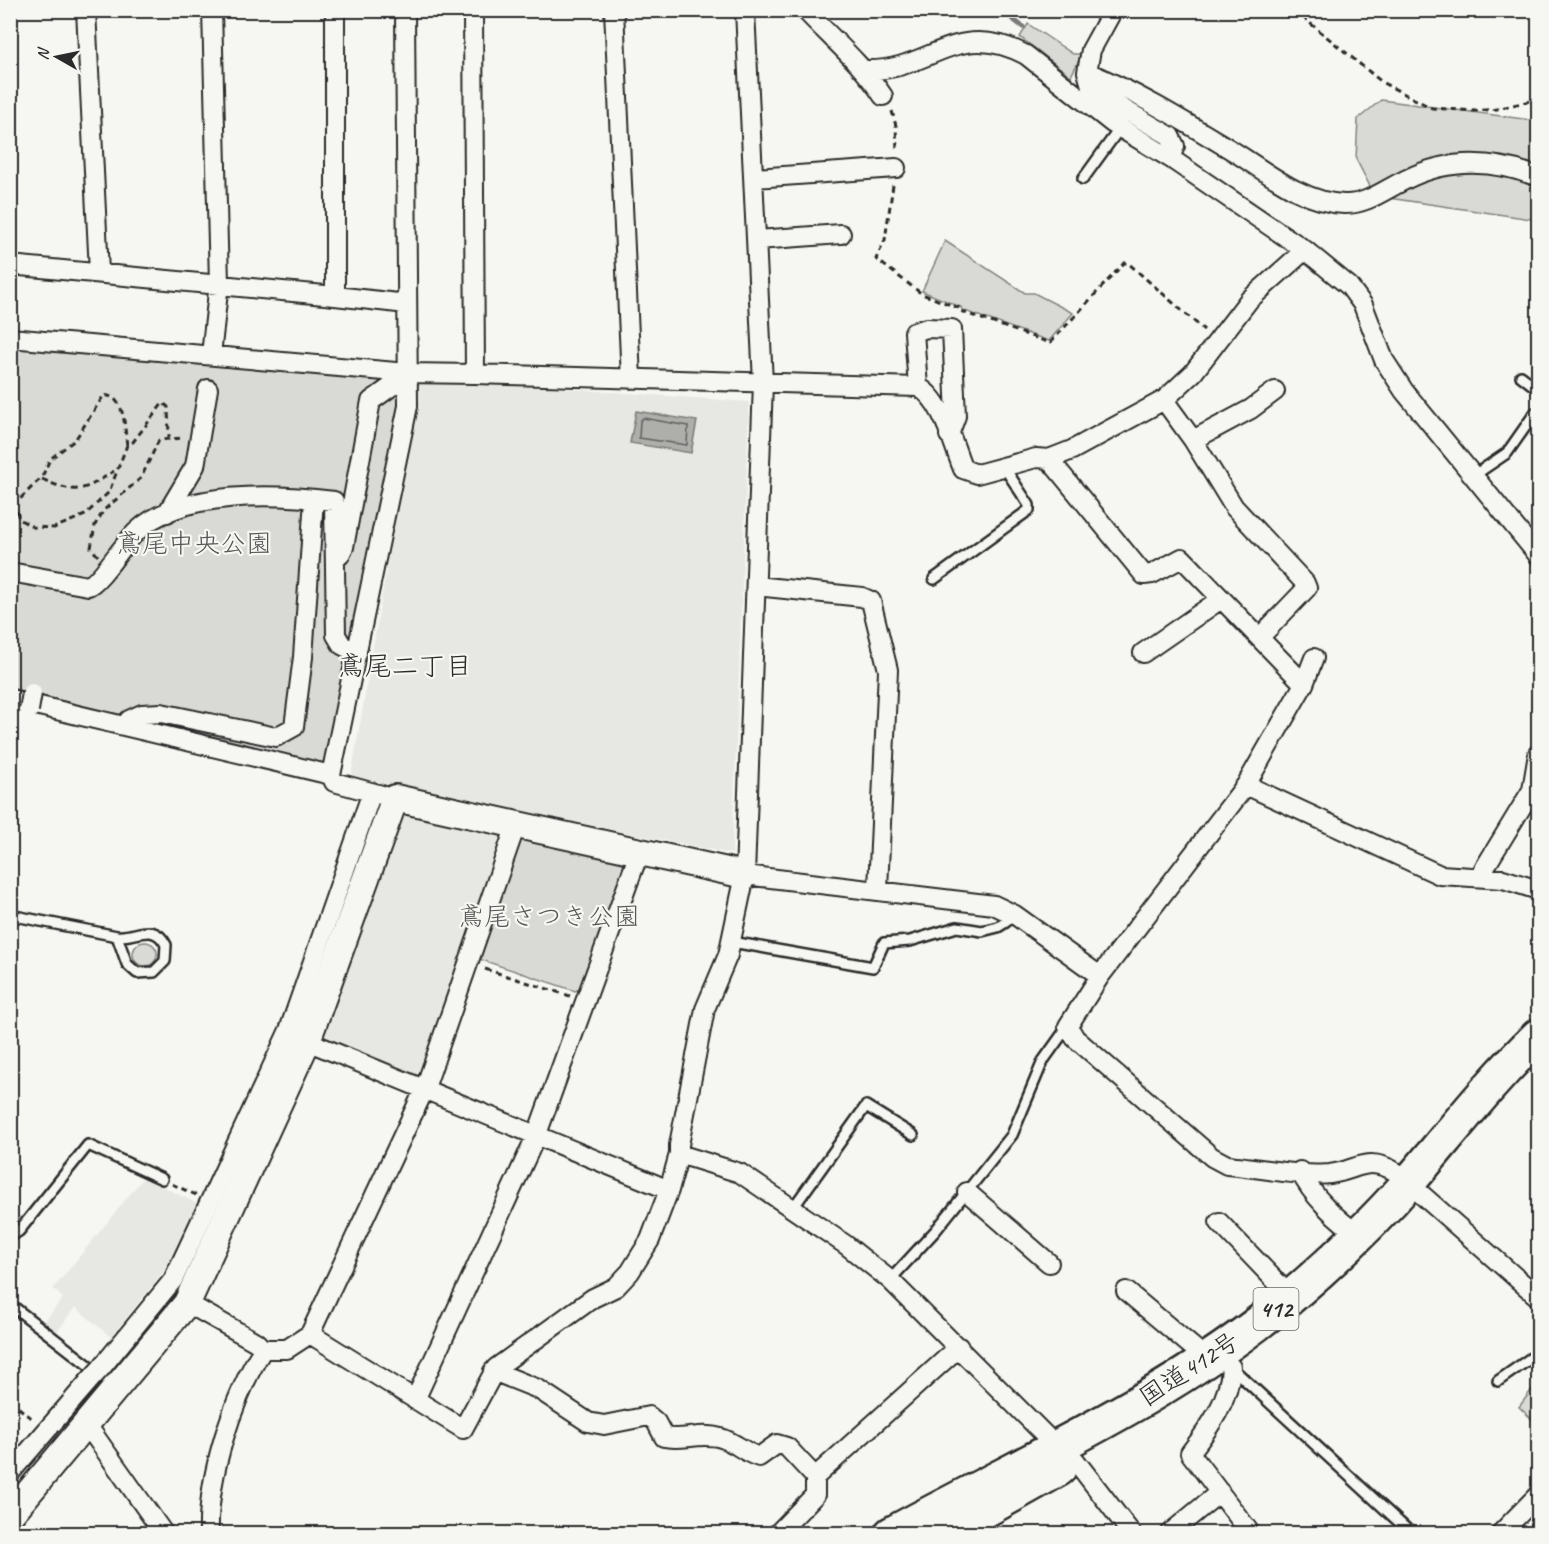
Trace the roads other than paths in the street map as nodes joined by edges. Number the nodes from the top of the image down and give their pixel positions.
1 (86, 10) edge
2 (212, 10) edge
3 (335, 10) edge
4 (405, 10) edge
5 (472, 10) edge
6 (614, 10) edge
7 (745, 10) edge
8 (805, 10) edge
9 (1113, 10) edge
10 (866, 70) junction
11 (1087, 72) junction
12 (883, 96) dead end
13 (1120, 128) junction
14 (1170, 158) junction
15 (896, 168) dead end
16 (1539, 177) edge
17 (754, 178) junction
18 (1083, 179) dead end
19 (841, 234) dead end
20 (757, 240) junction
21 (1305, 250) junction
22 (10, 265) edge
23 (99, 272) junction
24 (219, 283) junction
25 (335, 296) junction
26 (407, 304) junction
27 (10, 338) edge
28 (211, 355) junction
29 (475, 374) junction
30 (1521, 376) dead end
31 (407, 378) junction
32 (631, 379) junction
33 (763, 383) junction
34 (918, 387) junction
35 (208, 389) dead end
36 (1539, 389) edge
37 (1275, 391) dead end
38 (1164, 400) junction
39 (1535, 413) dead end
40 (949, 435) junction
41 (1193, 440) junction
42 (1049, 459) junction
43 (1004, 467) junction
44 (1473, 476) junction
45 (314, 499) junction
46 (167, 513) junction
47 (1539, 555) edge
48 (336, 564) junction
49 (10, 572) edge
50 (934, 579) dead end
51 (756, 586) junction
52 (1221, 599) junction
53 (1260, 637) junction
54 (357, 653) junction
55 (1143, 653) dead end
56 (1314, 658) dead end
57 (1304, 684) junction
58 (10, 688) edge
59 (10, 699) edge
60 (10, 705) edge
61 (126, 726) junction
62 (1539, 754) edge
63 (331, 775) junction
64 (1246, 785) junction
65 (384, 795) junction
66 (516, 825) junction
67 (639, 853) junction
68 (745, 875) junction
69 (1479, 876) junction
70 (878, 889) junction
71 (1539, 890) edge
72 (10, 915) edge
73 (1010, 918) junction
74 (117, 936) junction
75 (131, 936) junction
76 (732, 942) junction
77 (124, 952) junction
78 (1100, 976) junction
79 (1068, 1026) junction
80 (1539, 1036) edge
81 (307, 1041) junction
82 (1539, 1066) edge
83 (425, 1088) junction
84 (537, 1134) junction
85 (913, 1135) dead end
86 (679, 1154) junction
87 (1300, 1172) junction
88 (162, 1179) road end
89 (1415, 1189) junction
90 (669, 1190) junction
91 (967, 1192) junction
92 (793, 1208) junction
93 (1219, 1222) dead end
94 (1360, 1235) junction
95 (10, 1237) edge
96 (1049, 1263) dead end
97 (890, 1280) junction
98 (1126, 1291) dead end
99 (1291, 1297) junction
100 (1539, 1297) edge
101 (187, 1303) junction
102 (10, 1304) edge
103 (310, 1334) junction
104 (959, 1347) junction
105 (263, 1349) junction
106 (1539, 1353) edge
107 (1220, 1363) junction
108 (493, 1371) junction
109 (1498, 1381) dead end
110 (117, 1388) junction
111 (415, 1400) junction
112 (87, 1425) junction
113 (1066, 1453) junction
114 (10, 1473) edge
115 (815, 1477) junction
116 (1220, 1492) junction
117 (1539, 1495) edge
118 (10, 1515) edge
119 (954, 1523) edge
120 (165, 1533) edge
121 (209, 1533) edge
122 (777, 1533) edge
123 (891, 1533) edge
124 (1132, 1533) edge
125 (1169, 1533) edge
126 (1251, 1533) edge
127 (1412, 1533) edge
128 (1500, 1533) edge

1 - 23 street
2 - 24 street
3 - 25 street
4 - 26 street
5 - 29 street
6 - 32 street
7 - 17 street
8 - 10 street
9 - 11 street
10 - 12 street
10 - 13 street
11 - 14 street
11 - 16 street
13 - 14 street
13 - 18 lane
14 - 21 street
15 - 17 street
17 - 20 street
19 - 20 street
20 - 33 street
21 - 38 street
21 - 44 street
22 - 23 street
23 - 24 street
24 - 25 street
24 - 28 street
25 - 26 street
26 - 31 street
27 - 28 street
28 - 31 street
29 - 31 street
29 - 32 street
30 - 36 lane
31 - 48 street
31 - 54 street
32 - 33 street
33 - 34 street
33 - 51 street
34 - 40 street
34 - 40 street
35 - 46 street
37 - 41 street
38 - 41 street
38 - 42 street
39 - 44 lane
40 - 43 street
41 - 53 street
42 - 43 street
42 - 52 street
43 - 50 lane
44 - 47 street
45 - 46 street
45 - 48 street
45 - 61 street
46 - 49 street
48 - 54 street
51 - 68 street
51 - 70 street
52 - 53 street
52 - 55 street
53 - 57 street
54 - 63 street
56 - 57 street
57 - 64 street
58 - 60 street, bridge
59 - 61 street
61 - 63 street
62 - 69 street
63 - 65 street
64 - 69 street
64 - 78 street
65 - 66 street
65 - 81 street
65 - 114 street
66 - 67 street
66 - 83 street
67 - 68 street
67 - 84 street
68 - 70 street
68 - 76 street
69 - 71 street
70 - 73 street
72 - 74 lane
73 - 76 lane
73 - 78 street
74 - 75 lane
74 - 77 lane
75 - 77 lane
75 - 77 lane
76 - 86 street
78 - 79 street
79 - 87 street
79 - 91 lane
80 - 89 highway, 国道412号 / 412
81 - 83 street
81 - 101 street
82 - 89 highway, 国道412号 / 412
83 - 84 street
83 - 103 street
84 - 90 street
84 - 111 street
85 - 92 lane
86 - 90 street
86 - 92 street
87 - 89 street
87 - 94 street
88 - 95 lane
89 - 94 highway, 国道412号 / 412
89 - 100 street
89 - 107 highway, 国道412号 / 412
90 - 108 street
91 - 96 street
91 - 97 lane
92 - 97 street
93 - 99 street
94 - 99 highway, 国道412号 / 412
97 - 104 street
98 - 107 street
99 - 107 highway, 国道412号 / 412
101 - 105 street
101 - 110 street
102 - 110 lane
103 - 105 street
103 - 111 street
104 - 113 street
104 - 115 street
105 - 121 street
106 - 109 lane
107 - 113 highway, 国道412号 / 412
107 - 116 street
107 - 127 lane
108 - 111 street
108 - 115 street
110 - 112 street
112 - 118 street
112 - 120 street
113 - 119 highway, 国道412号 / 412
113 - 124 street
115 - 122 street
116 - 125 street
116 - 126 street
117 - 128 street
119 - 123 highway, 国道412号 / 412

